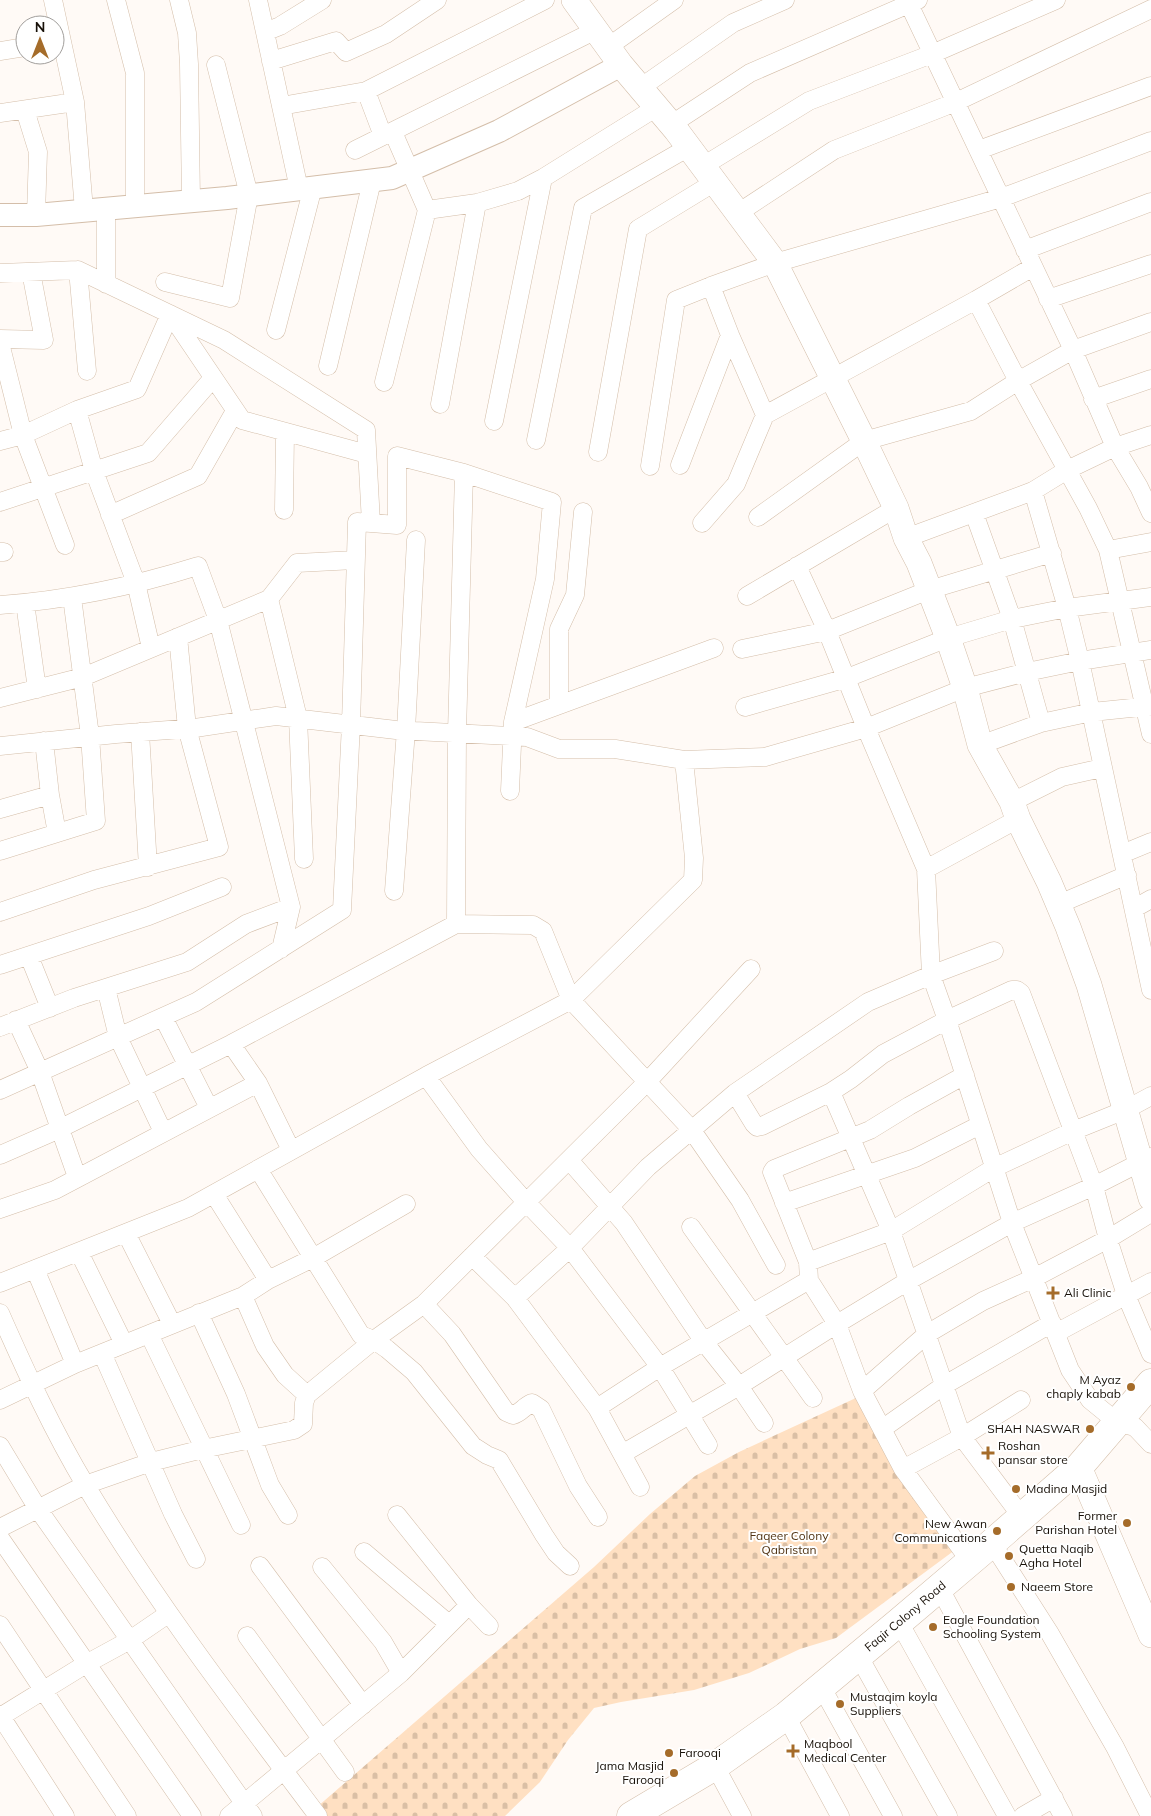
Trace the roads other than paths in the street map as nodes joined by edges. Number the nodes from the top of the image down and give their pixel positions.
1 (53, 0) edge
2 (116, 0) edge
3 (179, 0) edge
4 (258, 0) edge
5 (322, 0) edge
6 (437, 0) edge
7 (545, 0) edge
8 (576, 0) edge
9 (674, 0) edge
10 (786, 0) edge
11 (1056, 0) edge
12 (911, 2) edge
13 (1151, 10) edge
14 (55, 15) edge
15 (265, 32) junction
16 (608, 47) junction
17 (15, 48) edge
18 (0, 51) edge
19 (932, 54) junction
20 (271, 61) junction
21 (64, 65) edge
22 (216, 65) dead end
23 (1151, 86) edge
24 (640, 88) junction
25 (366, 91) junction
26 (74, 102) junction
27 (956, 102) junction
28 (281, 106) junction
29 (25, 110) junction
30 (0, 113) edge
31 (664, 116) junction
32 (388, 134) junction
33 (1151, 142) edge
34 (355, 150) dead end
35 (979, 150) junction
36 (703, 165) junction
37 (410, 170) junction
38 (543, 178) junction
39 (372, 181) junction
40 (306, 188) junction
41 (249, 195) junction
42 (1001, 198) junction
43 (190, 201) junction
44 (1151, 202) edge
45 (477, 203) junction
46 (135, 206) junction
47 (106, 208) junction
48 (84, 210) junction
49 (427, 210) junction
50 (738, 212) junction
51 (0, 215) edge
52 (36, 215) junction
53 (1025, 250) junction
54 (775, 263) junction
55 (1151, 264) edge
56 (1033, 267) junction
57 (78, 270) junction
58 (31, 272) junction
59 (0, 274) edge
60 (165, 282) dead end
61 (106, 284) junction
62 (711, 286) junction
63 (1048, 299) junction
64 (976, 300) junction
65 (170, 314) junction
66 (1151, 322) edge
67 (276, 330) dead end
68 (730, 335) junction
69 (0, 339) edge
70 (0, 343) edge
71 (1073, 350) junction
72 (328, 366) dead end
73 (87, 371) dead end
74 (4, 378) edge
75 (213, 378) junction
76 (833, 378) junction
77 (1151, 379) edge
78 (1018, 381) junction
79 (384, 382) dead end
80 (1093, 399) junction
81 (440, 404) dead end
82 (77, 410) junction
83 (236, 411) junction
84 (765, 415) junction
85 (494, 421) dead end
86 (285, 432) junction
87 (23, 435) junction
88 (1151, 435) edge
89 (536, 440) dead end
90 (0, 441) edge
91 (864, 441) junction
92 (1115, 447) junction
93 (598, 452) dead end
94 (367, 454) junction
95 (680, 465) dead end
96 (650, 466) dead end
97 (1067, 470) junction
98 (94, 471) junction
99 (464, 473) junction
100 (1145, 486) edge
101 (44, 487) junction
102 (1033, 491) junction
103 (0, 502) edge
104 (896, 508) junction
105 (284, 510) dead end
106 (583, 512) dead end
107 (974, 513) junction
108 (1151, 513) edge
109 (110, 515) junction
110 (758, 517) dead end
111 (702, 522) dead end
112 (370, 523) junction
113 (906, 538) junction
114 (416, 540) dead end
115 (1151, 542) edge
116 (66, 545) dead end
117 (1108, 550) junction
118 (1052, 553) junction
119 (355, 560) junction
120 (797, 566) junction
121 (994, 569) junction
122 (136, 583) junction
123 (929, 590) junction
124 (747, 596) dead end
125 (72, 597) junction
126 (1151, 597) edge
127 (269, 599) junction
128 (1119, 601) junction
129 (25, 603) junction
130 (0, 606) edge
131 (1068, 608) junction
132 (1012, 619) junction
133 (218, 620) junction
134 (827, 631) junction
135 (178, 637) junction
136 (948, 638) junction
137 (151, 648) junction
138 (714, 648) dead end
139 (742, 649) dead end
140 (1151, 650) edge
141 (1131, 653) junction
142 (1080, 661) junction
143 (1027, 672) junction
144 (83, 678) junction
145 (847, 678) junction
146 (965, 688) junction
147 (37, 689) junction
148 (0, 698) edge
149 (559, 704) junction
150 (1147, 706) edge
151 (745, 707) dead end
152 (1092, 712) junction
153 (298, 718) junction
154 (243, 720) junction
155 (1041, 723) junction
156 (351, 724) junction
157 (187, 728) junction
158 (866, 728) junction
159 (512, 729) junction
160 (406, 730) junction
161 (140, 732) junction
162 (457, 733) junction
163 (1151, 734) edge
164 (90, 736) junction
165 (44, 741) junction
166 (980, 745) junction
167 (0, 746) edge
168 (684, 760) junction
169 (1102, 768) junction
170 (510, 791) dead end
171 (50, 795) junction
172 (0, 809) edge
173 (1015, 810) junction
174 (57, 833) junction
175 (1151, 842) edge
176 (0, 851) edge
177 (1122, 854) junction
178 (304, 860) dead end
179 (148, 866) junction
180 (926, 869) junction
181 (1127, 875) junction
182 (222, 887) dead end
183 (394, 891) dead end
184 (1151, 899) edge
185 (1059, 904) junction
186 (291, 908) junction
187 (1134, 908) junction
188 (0, 912) edge
189 (456, 924) junction
190 (281, 949) junction
191 (994, 951) dead end
192 (29, 956) junction
193 (0, 965) edge
194 (1149, 965) edge
195 (751, 969) dead end
196 (931, 975) junction
197 (106, 988) junction
198 (1151, 990) edge
199 (570, 1000) junction
200 (50, 1008) junction
201 (164, 1017) junction
202 (16, 1020) junction
203 (947, 1020) junction
204 (0, 1027) edge
205 (118, 1037) junction
206 (232, 1044) junction
207 (188, 1065) junction
208 (40, 1072) junction
209 (964, 1075) junction
210 (426, 1076) junction
211 (647, 1082) junction
212 (258, 1083) junction
213 (142, 1088) junction
214 (0, 1090) edge
215 (831, 1092) junction
216 (735, 1093) junction
217 (1151, 1096) edge
218 (209, 1108) junction
219 (1126, 1110) junction
220 (980, 1125) junction
221 (60, 1129) junction
222 (691, 1129) junction
223 (163, 1132) junction
224 (1073, 1132) junction
225 (851, 1139) junction
226 (291, 1150) junction
227 (0, 1155) edge
228 (1146, 1159) edge
229 (569, 1160) junction
230 (994, 1168) junction
231 (258, 1169) junction
232 (867, 1175) junction
233 (77, 1177) junction
234 (1094, 1186) junction
235 (214, 1194) junction
236 (1151, 1198) edge
237 (526, 1202) junction
238 (784, 1203) junction
239 (406, 1204) dead end
240 (609, 1208) junction
241 (0, 1209) edge
242 (1151, 1213) edge
243 (1012, 1224) junction
244 (691, 1227) dead end
245 (891, 1231) junction
246 (126, 1233) junction
247 (1108, 1239) junction
248 (570, 1248) junction
249 (79, 1252) junction
250 (472, 1256) junction
251 (314, 1258) junction
252 (808, 1262) junction
253 (776, 1265) dead end
254 (35, 1269) junction
255 (1034, 1278) junction
256 (268, 1280) junction
257 (809, 1280) junction
258 (908, 1281) junction
259 (1151, 1282) edge
260 (0, 1283) edge
261 (243, 1296) junction
262 (1126, 1296) junction
263 (515, 1298) junction
264 (424, 1304) junction
265 (199, 1313) junction
266 (752, 1313) junction
267 (0, 1314) edge
268 (172, 1324) junction
269 (837, 1324) junction
270 (1054, 1328) junction
271 (149, 1334) junction
272 (927, 1334) junction
273 (374, 1340) junction
274 (704, 1342) junction
275 (124, 1344) junction
276 (102, 1353) junction
277 (1151, 1354) edge
278 (783, 1358) junction
279 (75, 1364) junction
280 (660, 1367) junction
281 (1151, 1383) edge
282 (32, 1385) junction
283 (739, 1386) junction
284 (943, 1386) junction
285 (862, 1391) junction
286 (307, 1395) junction
287 (813, 1398) dead end
288 (0, 1400) edge
289 (1021, 1400) dead end
290 (597, 1408) junction
291 (690, 1413) junction
292 (1117, 1422) junction
293 (764, 1423) dead end
294 (882, 1429) junction
295 (962, 1437) junction
296 (253, 1439) junction
297 (1151, 1444) edge
298 (708, 1445) dead end
299 (0, 1446) edge
300 (203, 1448) junction
301 (622, 1454) junction
302 (151, 1462) junction
303 (1079, 1466) junction
304 (903, 1469) junction
305 (86, 1485) junction
306 (640, 1487) dead end
307 (38, 1509) junction
308 (397, 1514) dead end
309 (288, 1515) dead end
310 (598, 1517) dead end
311 (1022, 1517) junction
312 (241, 1525) dead end
313 (0, 1528) edge
314 (0, 1538) edge
315 (992, 1544) junction
316 (364, 1552) dead end
317 (196, 1559) dead end
318 (970, 1561) junction
319 (260, 1566) dead end
320 (570, 1566) dead end
321 (322, 1567) dead end
322 (939, 1587) junction
323 (469, 1605) junction
324 (168, 1614) junction
325 (899, 1622) junction
326 (450, 1624) junction
327 (1149, 1624) edge
328 (0, 1625) edge
329 (489, 1626) dead end
330 (247, 1636) dead end
331 (130, 1640) junction
332 (858, 1655) junction
333 (86, 1664) junction
334 (401, 1673) junction
335 (821, 1686) junction
336 (44, 1689) junction
337 (363, 1705) junction
338 (0, 1716) edge
339 (786, 1716) junction
340 (321, 1740) junction
341 (715, 1766) junction
342 (284, 1771) junction
343 (345, 1772) dead end
344 (1054, 1798) junction
345 (249, 1810) edge
346 (639, 1814) edge
347 (65, 1816) edge
348 (127, 1816) edge
349 (192, 1816) edge
350 (229, 1816) edge
351 (318, 1816) edge
352 (742, 1816) edge
353 (840, 1816) edge
354 (893, 1816) edge
355 (948, 1816) edge
356 (1007, 1816) edge
357 (1024, 1816) edge
358 (1063, 1816) edge
359 (1150, 1816) edge

1 - 14 street
2 - 46 street
3 - 43 street
4 - 15 street
5 - 15 street
6 - 20 street
7 - 25 street
8 - 16 main road
9 - 16 street
10 - 24 street
11 - 19 street
12 - 19 street
12 - 31 street
13 - 27 street
15 - 20 street
16 - 24 main road
16 - 32 street
16 - 37 street
17 - 18 street
19 - 27 street
19 - 36 street
20 - 28 street
21 - 26 street
22 - 41 street
23 - 35 street
24 - 31 main road
25 - 28 street
25 - 32 street
26 - 29 street
26 - 48 street
27 - 35 street
27 - 50 street
28 - 40 street
29 - 30 street
29 - 52 street
31 - 36 main road
31 - 38 street
32 - 34 street
32 - 37 street
33 - 42 street
35 - 42 street
36 - 50 main road
36 - 89 street
36 - 93 street
37 - 39 street
37 - 49 street
38 - 45 street
38 - 85 street
39 - 40 street
39 - 72 street
40 - 41 street
40 - 67 street
41 - 43 street
41 - 60 street
42 - 53 street
42 - 54 street
43 - 46 street
44 - 53 street
45 - 49 street
45 - 81 street
46 - 47 street
47 - 48 street
47 - 61 street
48 - 52 street
49 - 79 street
50 - 54 main road
51 - 52 street
53 - 56 street
54 - 62 street
54 - 76 main road
55 - 63 street
56 - 63 street
56 - 64 street
57 - 58 street
57 - 61 street
57 - 73 street
58 - 59 street
58 - 69 street
61 - 65 street
62 - 68 street
62 - 96 street
63 - 71 street
64 - 76 street
64 - 78 street
65 - 75 street
65 - 82 street
65 - 94 street
66 - 71 street
68 - 84 street
68 - 95 street
70 - 74 street
71 - 78 street
71 - 80 street
74 - 87 street
75 - 83 street
75 - 98 street
76 - 84 street
76 - 91 main road
77 - 80 street
78 - 91 street
78 - 97 street
80 - 92 street
82 - 87 street
82 - 98 street
83 - 86 street
83 - 109 street
84 - 111 street
86 - 94 street
86 - 105 street
87 - 90 street
87 - 101 street
88 - 92 street
91 - 104 main road
91 - 110 street
92 - 97 street
92 - 100 street
94 - 112 street
97 - 102 street
97 - 117 street
98 - 101 street
98 - 109 street
99 - 112 street
99 - 159 street
99 - 162 street
100 - 108 street
101 - 103 street
101 - 116 street
102 - 107 street
102 - 118 street
104 - 113 main road
104 - 120 street
106 - 149 street
107 - 113 street
107 - 121 street
109 - 122 street
112 - 119 street
113 - 123 main road
114 - 160 street
115 - 117 street
117 - 128 street
118 - 121 street
118 - 131 street
119 - 127 street
119 - 156 street
120 - 124 street
120 - 134 street
121 - 123 street
121 - 132 street
122 - 125 street
122 - 133 street
122 - 137 street
123 - 134 street
123 - 136 main road
125 - 129 street
125 - 144 street
126 - 128 street
127 - 133 street
127 - 153 street
128 - 131 street
128 - 141 street
129 - 130 street
129 - 147 street
131 - 132 street
131 - 142 street
132 - 136 street
132 - 143 street
133 - 135 street
133 - 154 street
134 - 139 street
134 - 145 street
135 - 137 street
135 - 157 street
136 - 145 street
136 - 146 main road
137 - 144 street
138 - 149 street
140 - 141 street
141 - 142 street
141 - 150 street
142 - 143 street
142 - 152 street
143 - 146 street
143 - 155 street
144 - 147 street
144 - 164 street
145 - 151 street
145 - 158 street
146 - 158 street
146 - 166 main road
147 - 148 street
149 - 159 street
150 - 152 street
150 - 163 street
152 - 155 street
152 - 169 street
153 - 154 street
153 - 156 street
153 - 178 street
154 - 157 street
154 - 186 street
155 - 166 street
156 - 160 street
156 - 190 street
157 - 161 street
157 - 179 street
158 - 168 street
158 - 180 street
159 - 162 street
159 - 168 street
159 - 170 street
160 - 162 street
160 - 183 street
161 - 164 street
161 - 179 street
162 - 189 street
164 - 165 street
164 - 174 street
165 - 167 street
165 - 171 street
166 - 173 main road
168 - 199 street
169 - 173 street
169 - 177 street
171 - 172 street
171 - 174 street
173 - 180 street
173 - 185 main road
174 - 176 street
175 - 177 street
177 - 181 street
179 - 188 street
180 - 196 street
181 - 185 street
181 - 187 street
182 - 192 street
184 - 187 street
185 - 219 main road
186 - 190 street
186 - 197 street
187 - 194 street
189 - 199 street
189 - 206 street
190 - 201 street
191 - 196 street
192 - 193 street
192 - 200 street
194 - 198 street
195 - 211 street
196 - 203 street
196 - 216 street
197 - 200 street
197 - 205 street
199 - 210 street
199 - 211 street
200 - 202 street
201 - 205 street
201 - 207 street
202 - 204 street
202 - 208 street
203 - 209 street
203 - 215 street
203 - 224 street
205 - 208 street
205 - 213 street
206 - 207 street
206 - 212 street
207 - 213 street
207 - 218 street
208 - 214 street
208 - 221 street
209 - 220 street
209 - 225 street
210 - 226 street
210 - 237 street
211 - 222 street
211 - 229 street
212 - 218 street
212 - 226 street
213 - 221 street
213 - 223 street
215 - 216 street
215 - 225 street
216 - 222 street
217 - 219 street
218 - 223 street
219 - 224 street
219 - 228 main road
220 - 230 street
220 - 232 street
221 - 227 street
221 - 233 street
222 - 240 street
222 - 253 street
223 - 233 street
224 - 230 street
224 - 234 street
225 - 232 street
225 - 238 street
226 - 231 street
228 - 234 street
228 - 236 main road
229 - 237 street
229 - 240 street
230 - 243 street
230 - 245 street
231 - 235 street
231 - 251 street
232 - 238 street
232 - 245 street
233 - 241 street
234 - 243 street
234 - 247 street
235 - 246 street
235 - 256 street
237 - 248 street
237 - 250 street
238 - 252 street
239 - 251 street
240 - 248 street
240 - 274 street
242 - 247 street
243 - 255 street
243 - 258 street
244 - 266 street
245 - 252 street
245 - 258 street
246 - 249 street
246 - 268 street
247 - 255 street
247 - 262 street
248 - 263 street
248 - 280 street
249 - 254 street
249 - 275 street
250 - 263 street
250 - 264 street
251 - 256 street
251 - 273 street
252 - 257 street
254 - 260 street
254 - 279 street
255 - 270 street
255 - 272 street
256 - 261 street
257 - 266 street
257 - 269 street
258 - 269 street
258 - 272 street
259 - 262 street
261 - 265 street
261 - 286 street
262 - 270 street
262 - 277 street
263 - 290 street
264 - 273 street
264 - 310 street
265 - 268 street
265 - 296 street
266 - 274 street
266 - 278 street
267 - 282 street
268 - 271 street
269 - 278 street
269 - 285 street
270 - 284 street
270 - 292 street
271 - 275 street
271 - 300 street
272 - 284 street
272 - 285 street
273 - 286 street
273 - 320 street
274 - 280 street
274 - 283 street
275 - 276 street
276 - 279 street
276 - 302 street
278 - 283 street
278 - 287 street
279 - 282 street
280 - 290 street
280 - 291 street
281 - 292 main road, Faqir Colony Road
282 - 288 street
282 - 305 street
283 - 291 street
283 - 293 street
284 - 294 street
284 - 295 street
285 - 294 street
286 - 296 street
289 - 295 street
290 - 301 street
291 - 298 street
291 - 301 street
292 - 297 street
292 - 303 main road, Faqir Colony Road
294 - 304 street
295 - 304 street
295 - 311 street
296 - 300 street
296 - 309 street
299 - 307 street
300 - 302 street
300 - 312 street
301 - 306 street
302 - 305 street
302 - 317 street
303 - 311 main road, Faqir Colony Road
303 - 327 main road
304 - 318 street
305 - 307 street
305 - 324 street
307 - 313 street
307 - 331 street
308 - 323 street
311 - 315 main road, Faqir Colony Road
314 - 333 street
315 - 318 main road, Faqir Colony Road
315 - 359 street
316 - 326 street
318 - 322 main road, Faqir Colony Road
319 - 337 street
321 - 334 street
322 - 325 main road, Faqir Colony Road
322 - 344 street
323 - 326 street
323 - 329 street
324 - 331 street
324 - 342 street
325 - 332 main road, Faqir Colony Road
325 - 356 street
326 - 334 street
328 - 336 street
330 - 340 street
331 - 333 street
331 - 345 street
332 - 335 main road, Faqir Colony Road
332 - 355 street
333 - 336 street
333 - 349 street
334 - 337 street
335 - 339 main road, Faqir Colony Road
335 - 354 street
336 - 338 street
336 - 348 street
337 - 340 street
338 - 347 street
339 - 341 main road, Faqir Colony Road
339 - 353 street
340 - 342 street
340 - 343 street
341 - 346 main road, Faqir Colony Road
341 - 352 street
342 - 345 street
342 - 351 street
344 - 357 street
344 - 358 street
345 - 350 street

